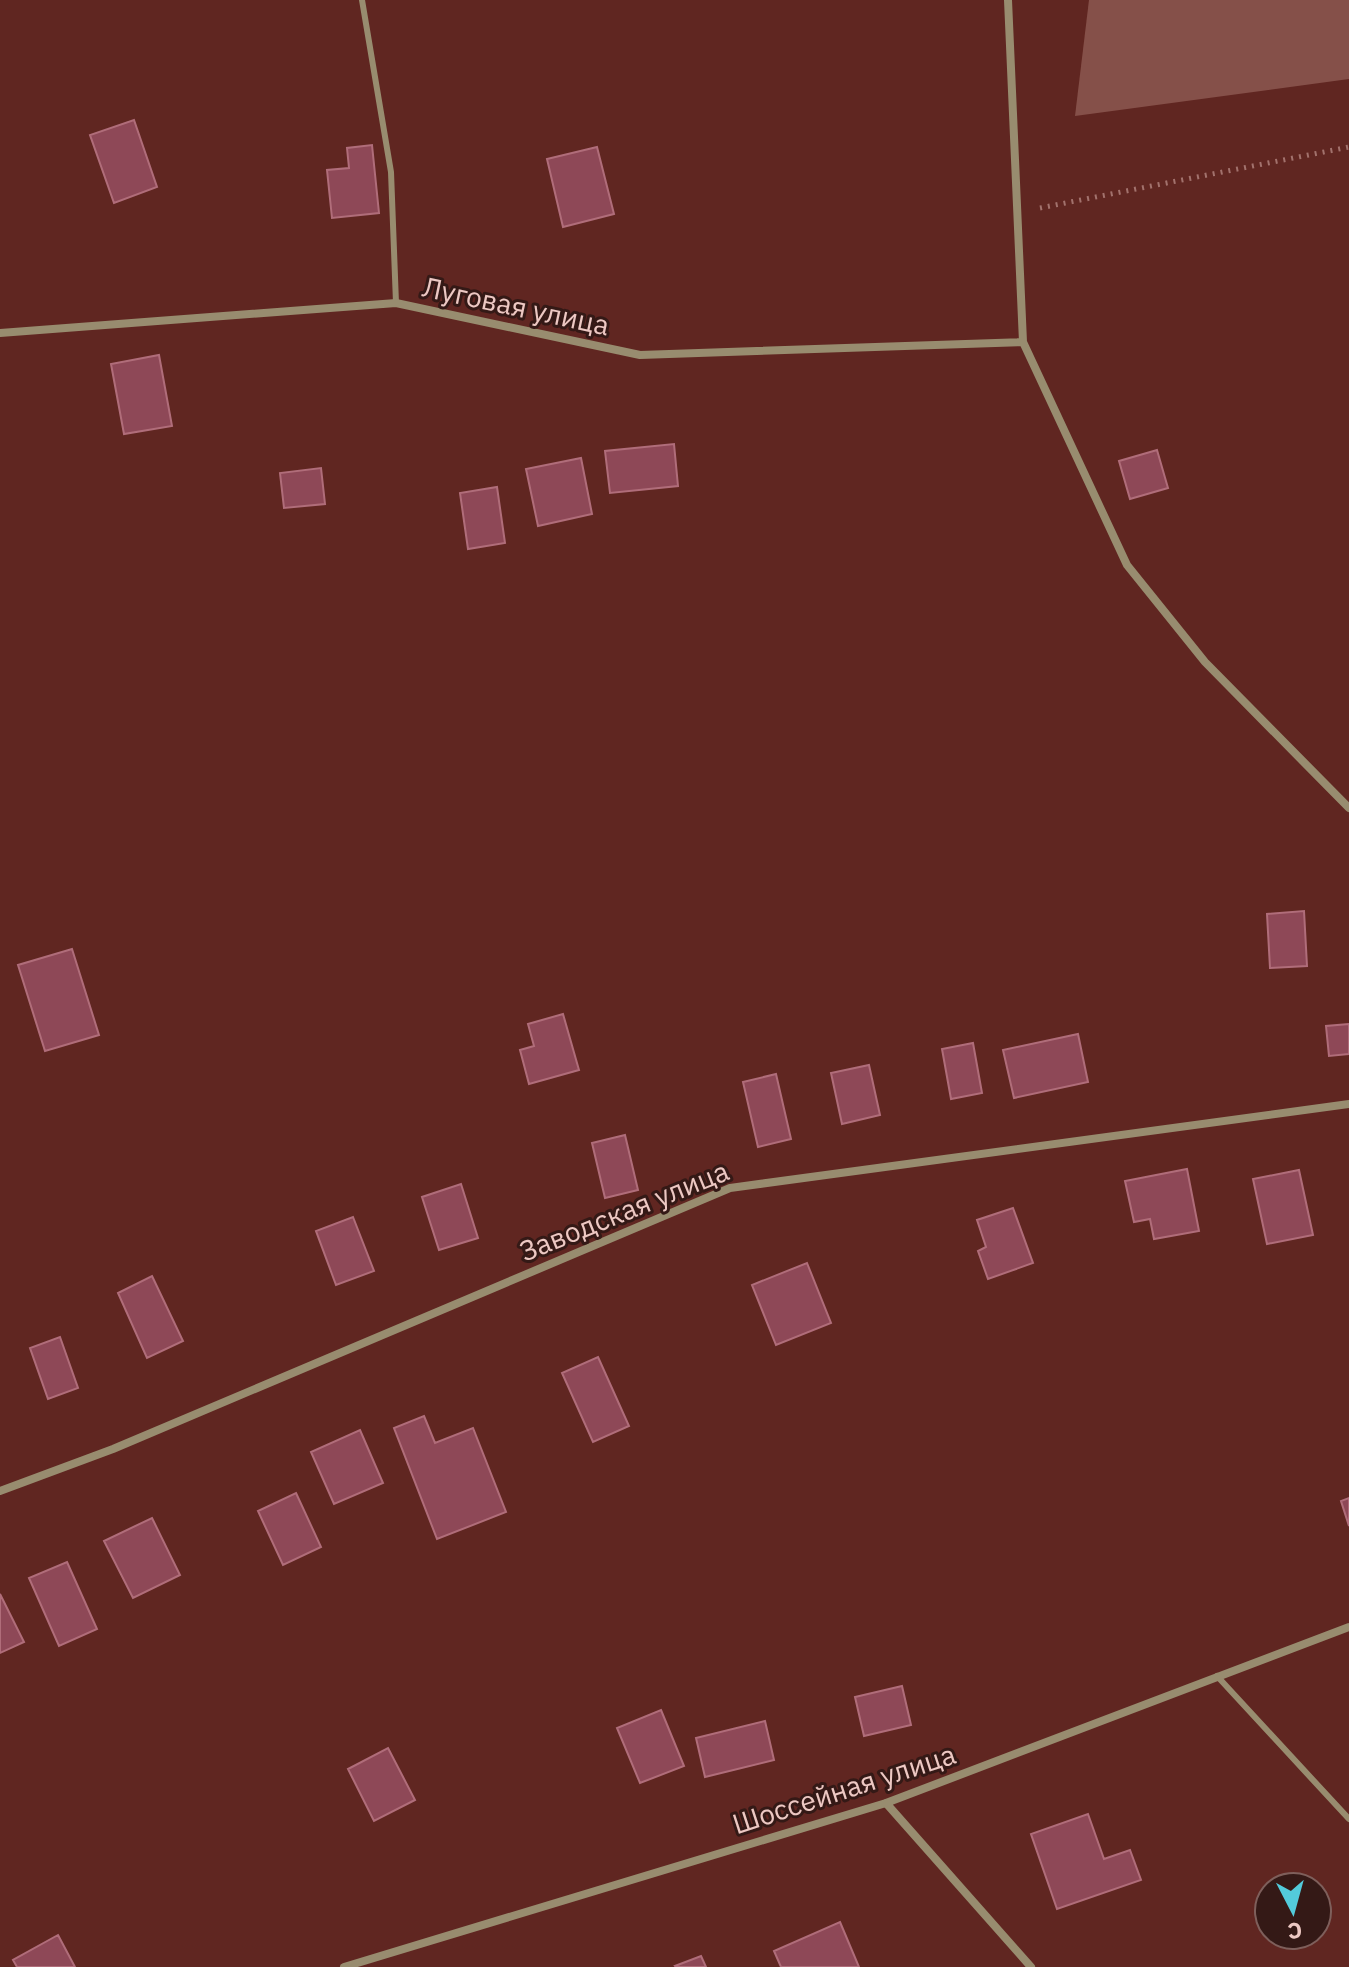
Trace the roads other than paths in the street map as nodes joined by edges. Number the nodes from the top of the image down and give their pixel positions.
1 (362, 0) edge
2 (1008, 0) edge
3 (396, 303) junction
4 (0, 333) edge
5 (1023, 342) junction
6 (1349, 808) edge
7 (1349, 1104) edge
8 (0, 1491) edge
9 (1349, 1627) edge
10 (1217, 1676) junction
11 (886, 1803) junction
12 (1349, 1819) edge
13 (344, 1967) edge
14 (1031, 1967) edge

1 - 3 lane
2 - 5 street
3 - 4 street, Луговая улица
3 - 5 street, Луговая улица
5 - 6 street
7 - 8 street, Заводская улица
9 - 10 street, Шоссейная улица
10 - 11 street, Шоссейная улица
10 - 12 lane
11 - 13 street, Шоссейная улица
11 - 14 street

